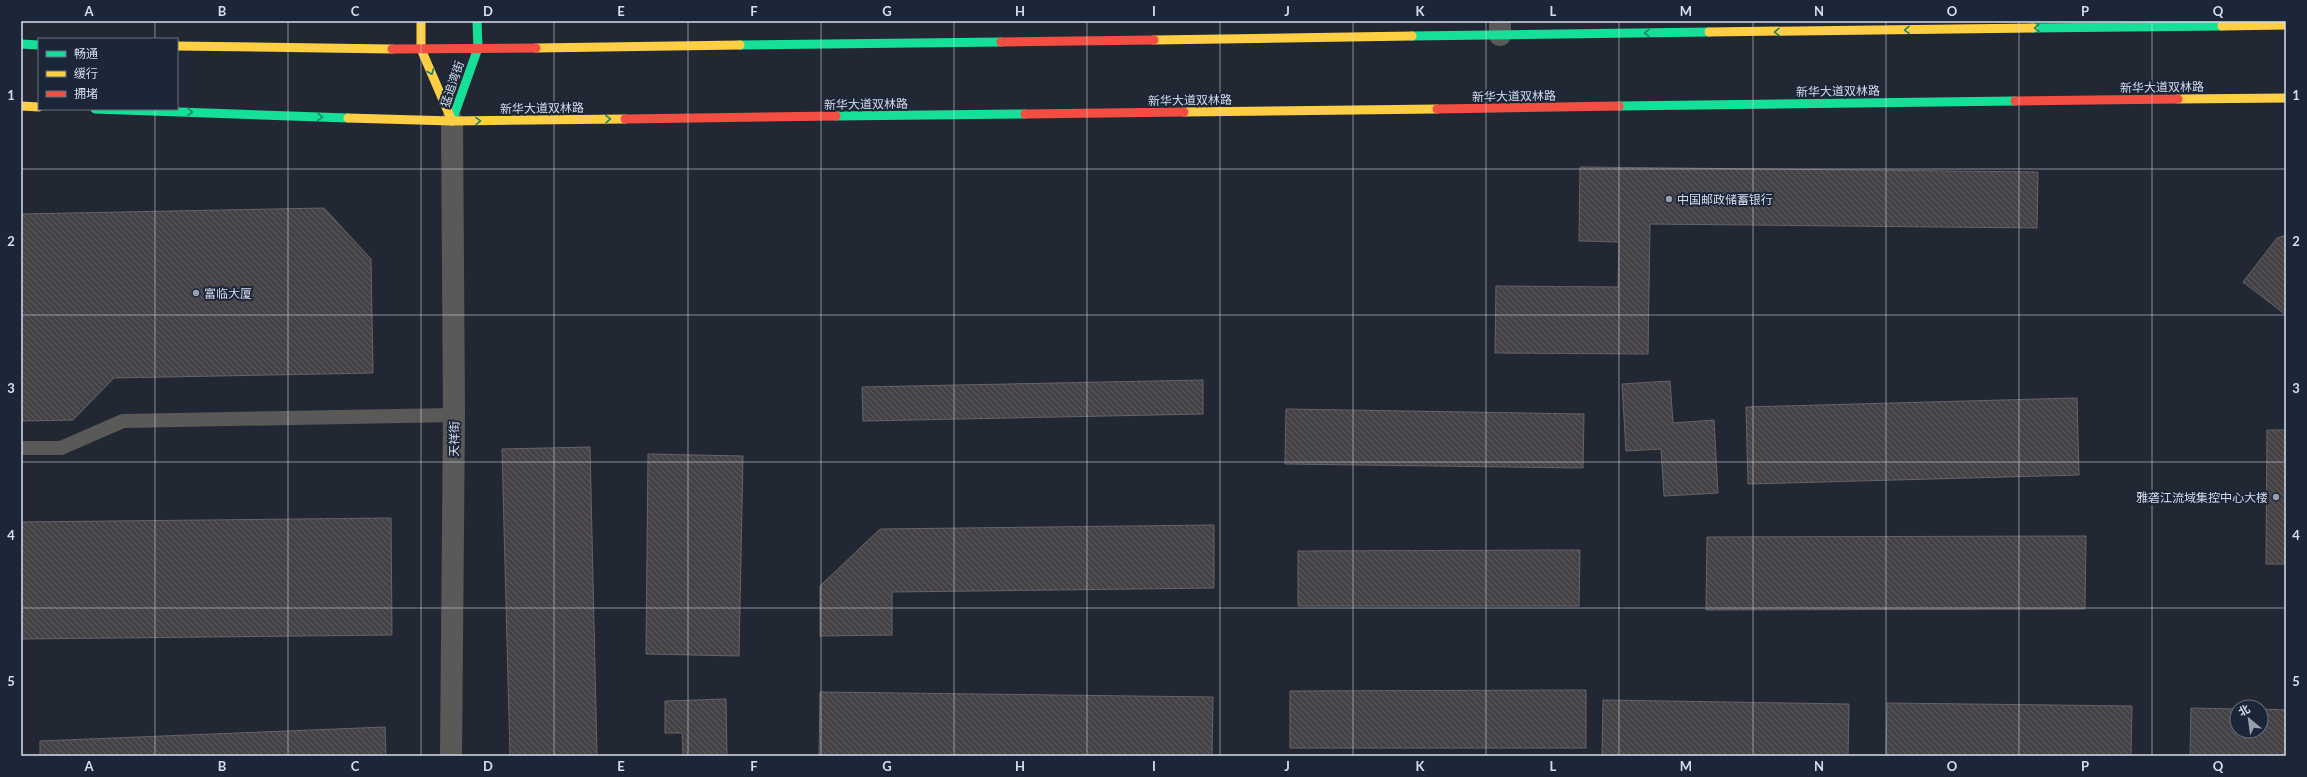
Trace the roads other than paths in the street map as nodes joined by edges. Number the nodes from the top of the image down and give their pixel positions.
1 (421, 21) edge
2 (477, 21) edge
3 (2286, 25) edge
4 (1500, 28) edge
5 (21, 44) edge
6 (38, 45) edge
7 (178, 46) edge
8 (478, 48) junction
9 (421, 49) junction
10 (2286, 98) edge
11 (21, 106) edge
12 (38, 107) edge
13 (125, 110) edge
14 (452, 121) junction
15 (454, 415) junction
16 (21, 448) edge
17 (451, 756) edge

1 - 9 main road, 猛追湾街
2 - 8 main road, 猛追湾街
3 -> 4 main road
4 - 8 main road
5 - 6 main road
7 - 9 main road
8 - 9 main road
8 - 14 main road, 猛追湾街
9 -> 14 main road, 猛追湾街
14 -> 10 main road, 新华大道双林路
11 - 12 main road
13 -> 14 main road, 新华大道双林路
14 - 15 street, 天祥街
15 - 16 lane
15 - 17 street, 天祥街

